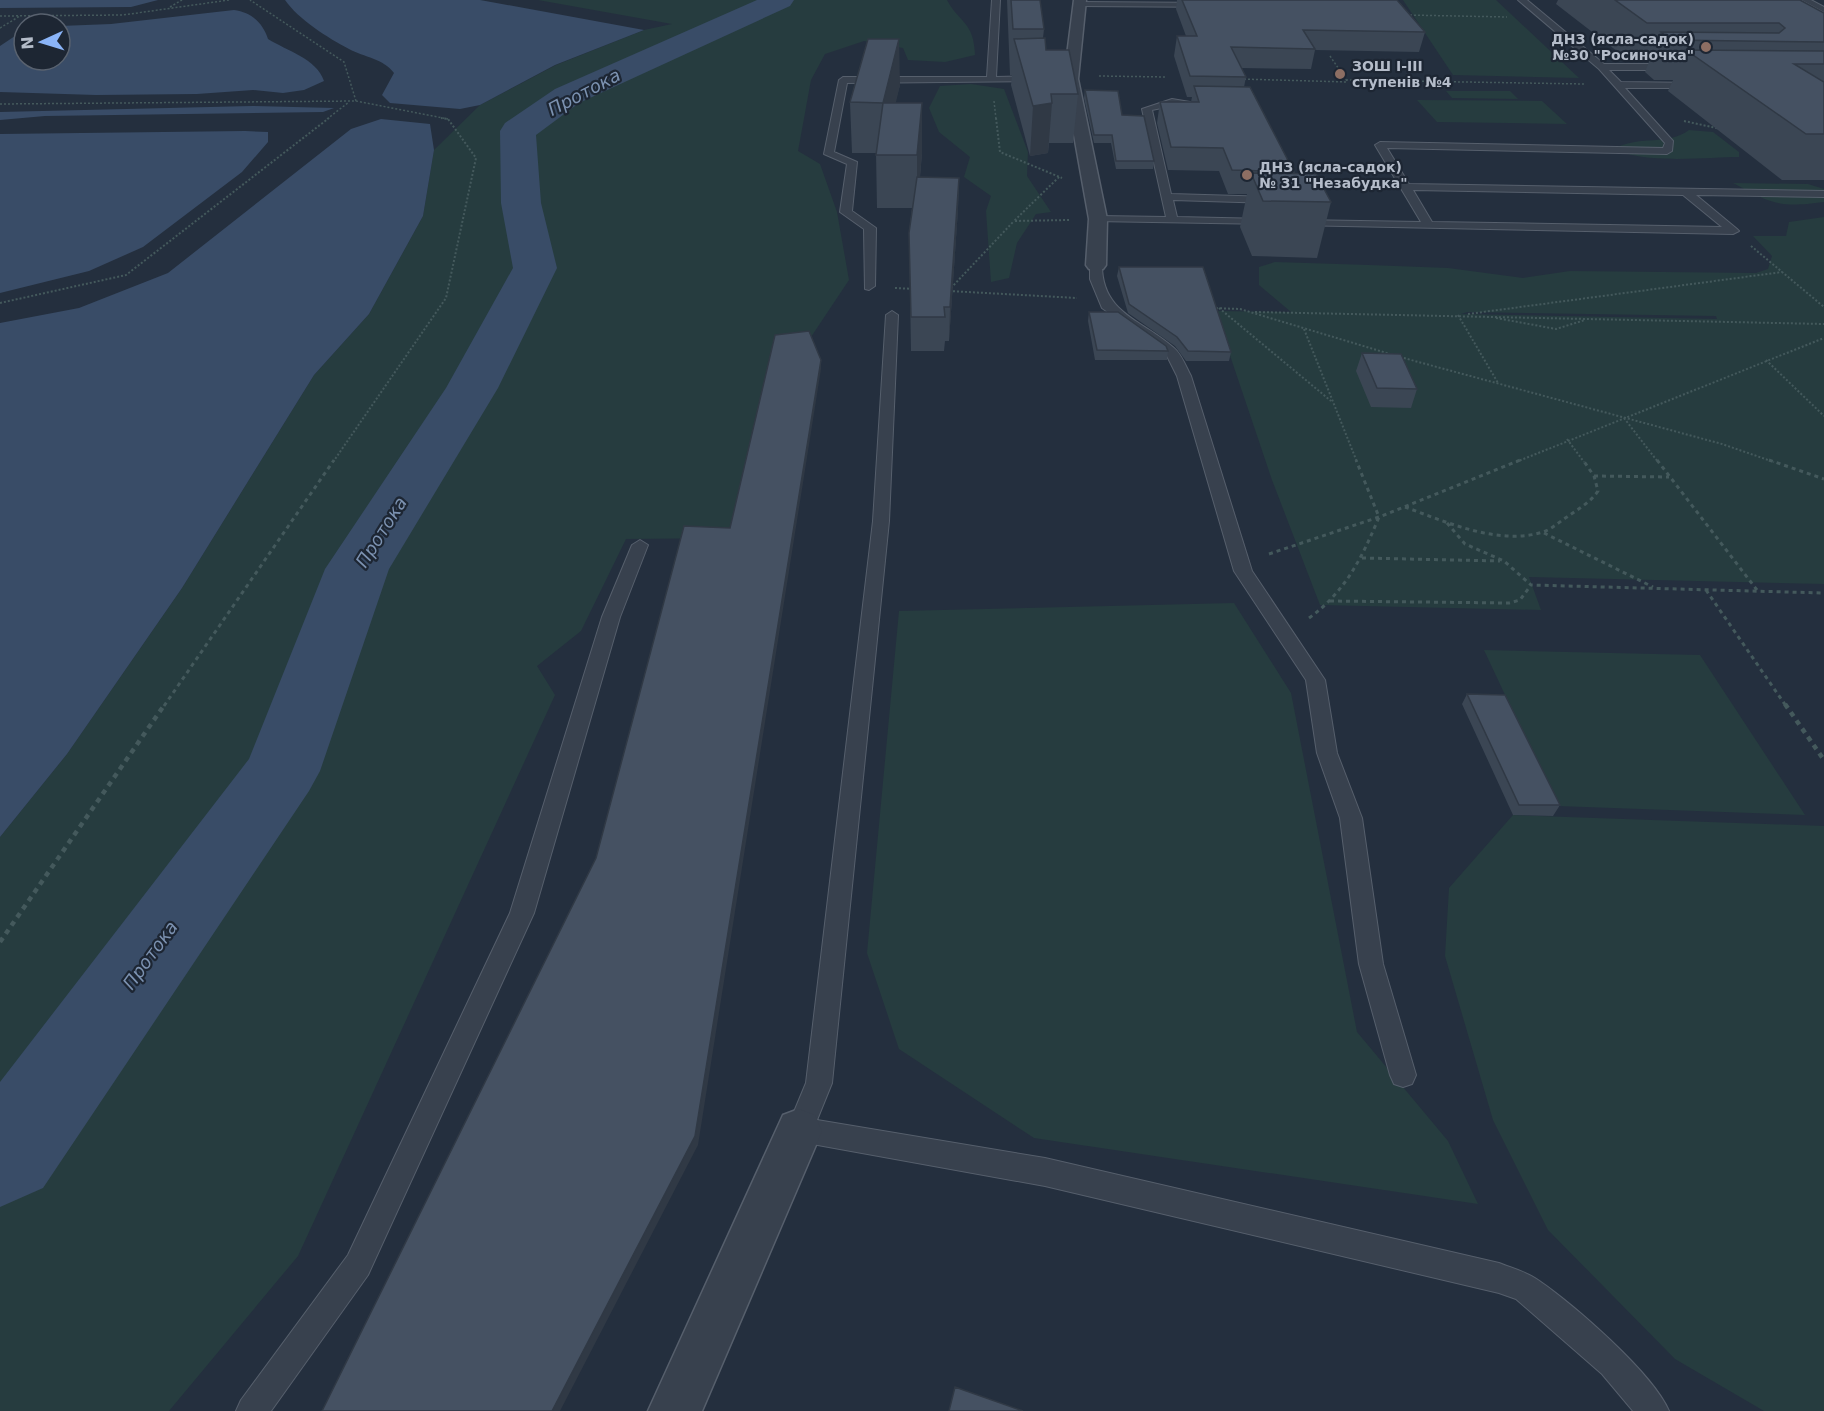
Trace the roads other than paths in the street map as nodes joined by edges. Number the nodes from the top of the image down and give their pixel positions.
1 (996, 0) edge
2 (1522, 0) edge
3 (1806, 0) edge
4 (1220, 1) edge
5 (1079, 2) edge
6 (1160, 2) edge
7 (1232, 2) edge
8 (1824, 10) edge
9 (1602, 67) junction
10 (1681, 67) edge
11 (1048, 79) edge
12 (991, 80) junction
13 (1618, 84) junction
14 (1709, 86) edge
15 (1195, 102) edge
16 (1407, 187) junction
17 (1686, 192) junction
18 (1824, 194) edge
19 (1168, 197) junction
20 (1288, 200) edge
21 (1098, 219) junction
22 (1172, 220) junction
23 (1429, 225) junction
24 (1096, 265) joint
25 (869, 286) road end
26 (892, 315) road end
27 (640, 544) dead end
28 (1403, 1075) dead end
29 (799, 1131) junction
30 (252, 1411) edge
31 (675, 1411) edge
32 (1653, 1411) edge

1 - 12 lane
2 - 9 lane
3 - 8 lane
4 - 6 lane
4 - 7 lane
5 - 6 lane
5 - 21 street
9 - 10 lane
9 - 13 lane
11 - 12 lane
12 - 25 lane
13 - 14 lane
13 - 16 lane
15 - 19 lane
16 - 17 lane
16 - 23 lane
17 - 18 lane
17 - 23 lane
19 - 20 lane
19 - 22 lane
21 - 22 lane
21 - 24 street
22 - 23 lane
24 - 28 lane
26 - 29 lane
27 - 30 lane
29 - 31 street
29 - 32 lane

